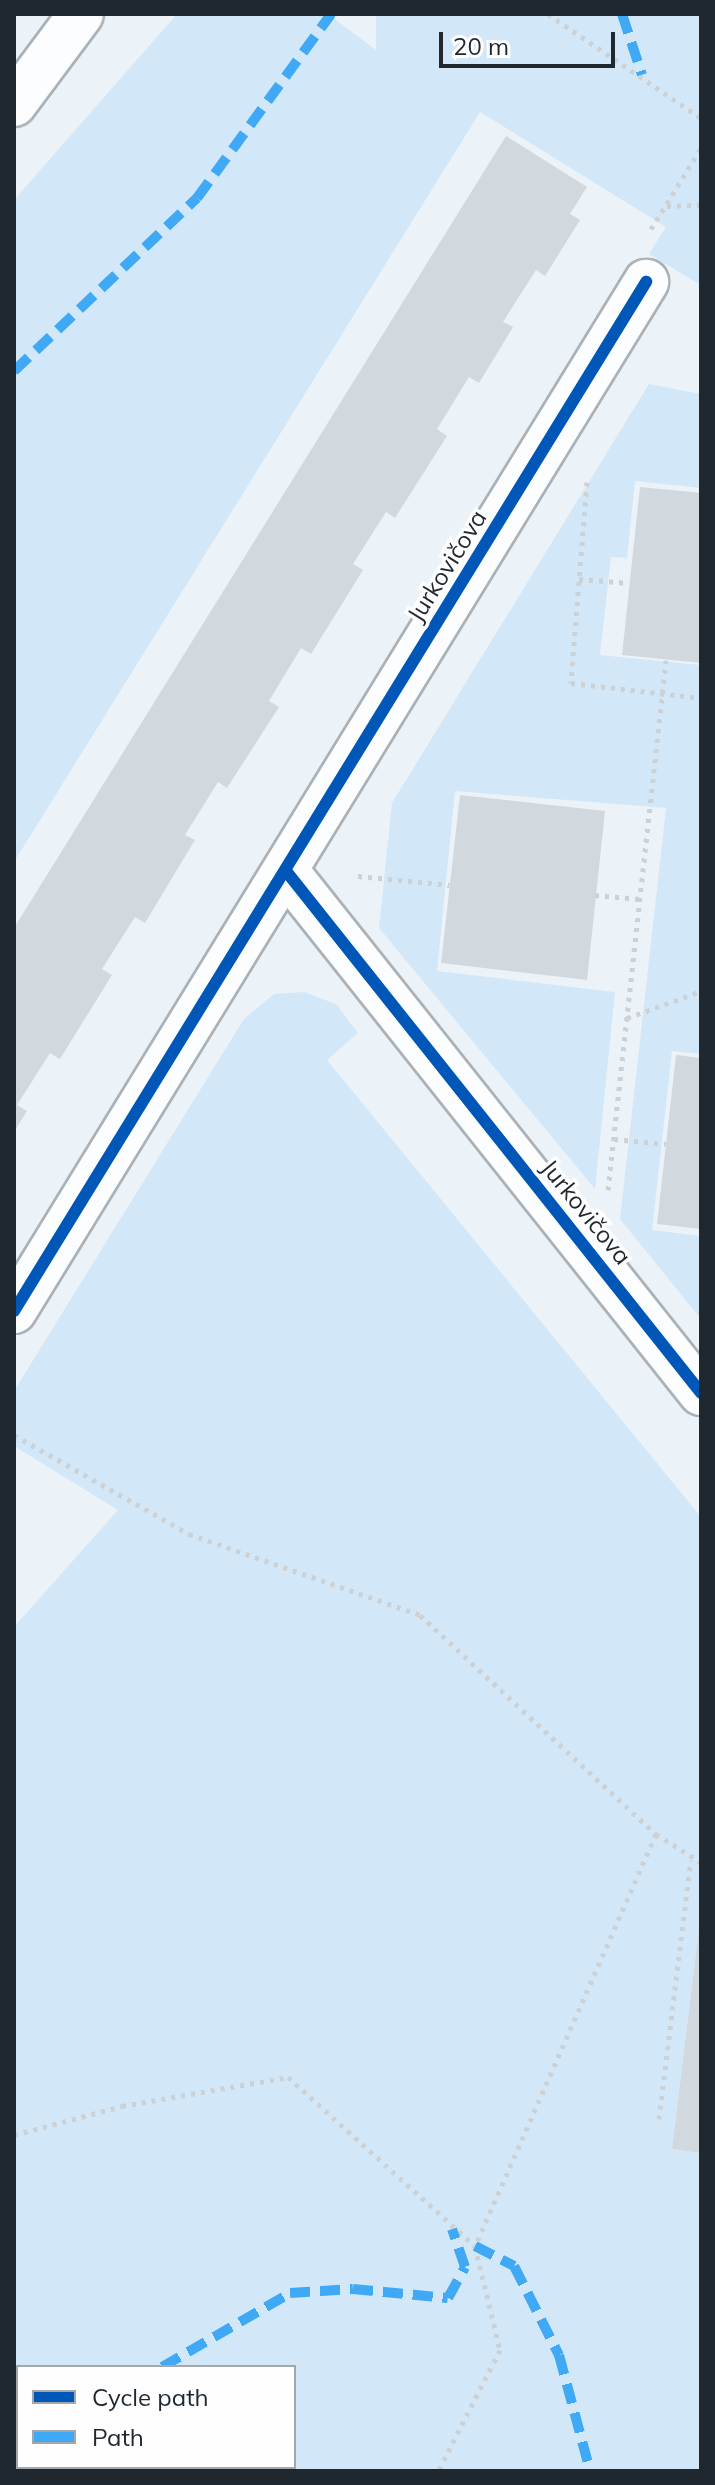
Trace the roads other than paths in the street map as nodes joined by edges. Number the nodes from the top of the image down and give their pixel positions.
1 (81, 14) edge
2 (14, 104) edge
3 (643, 264) road end
4 (286, 871) junction
5 (14, 1311) edge
6 (701, 1393) edge

1 - 2 street
3 - 4 street, Jurkovičova
4 - 5 street, Jurkovičova
4 - 6 street, Jurkovičova

